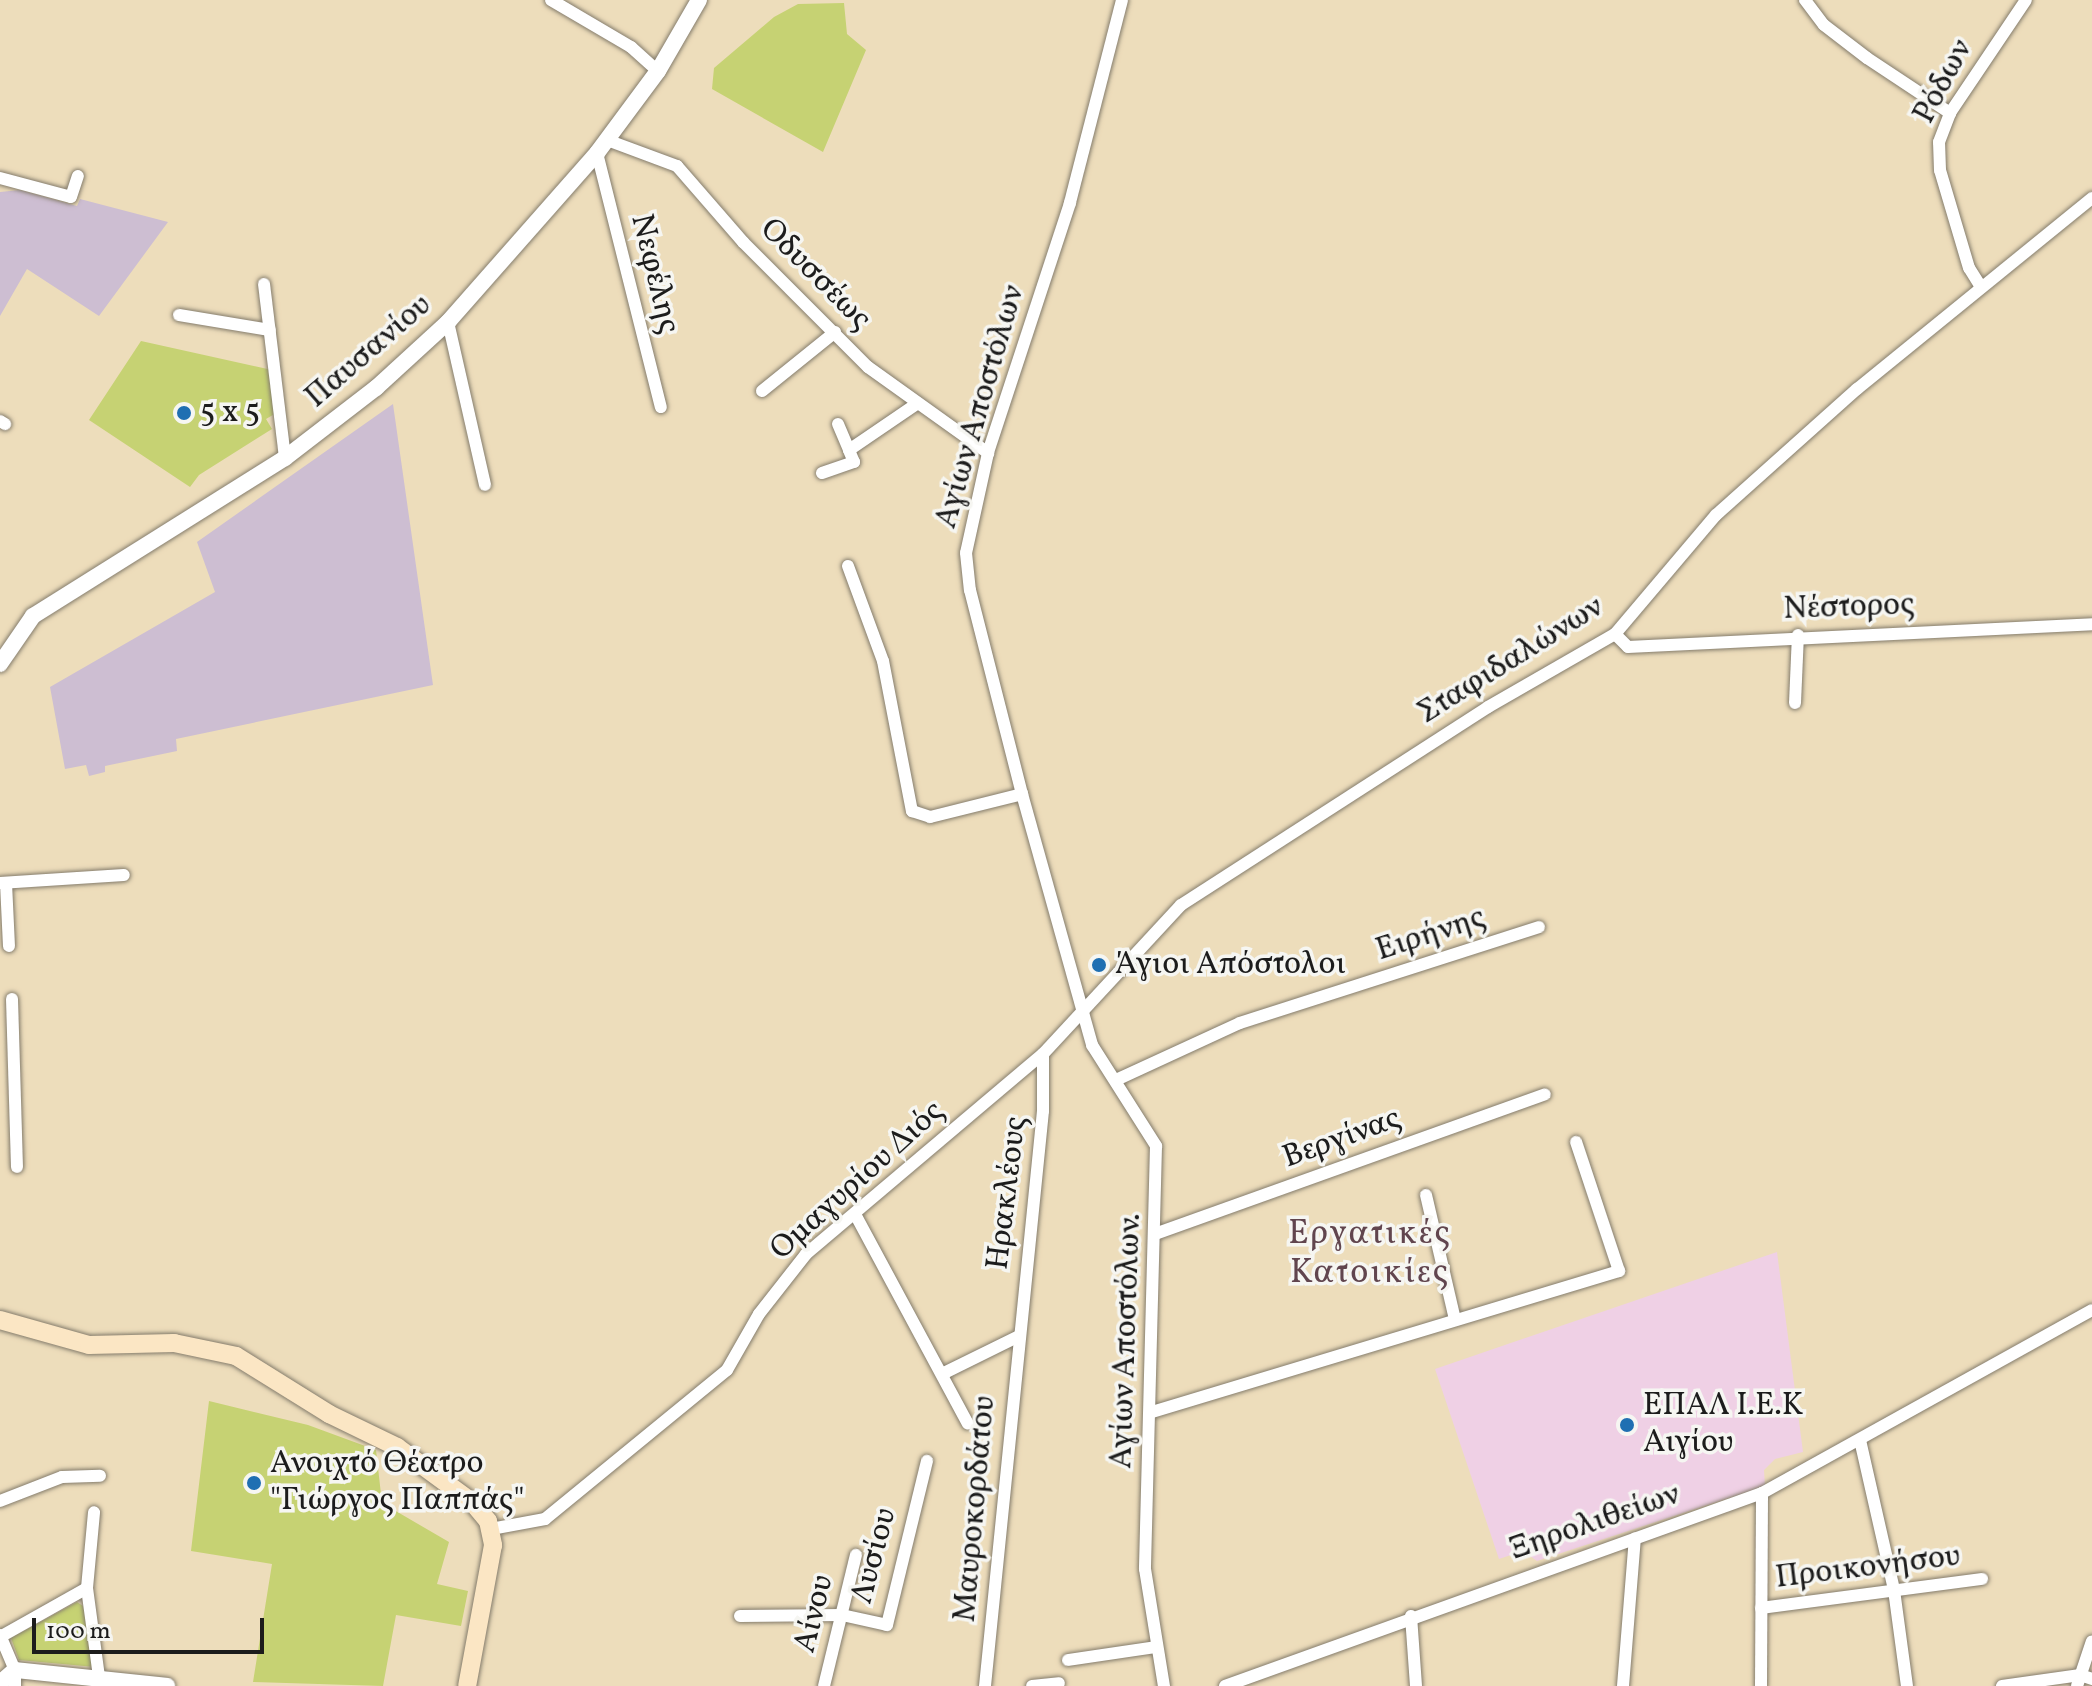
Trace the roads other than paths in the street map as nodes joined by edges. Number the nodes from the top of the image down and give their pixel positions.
1 (551, 0) edge
2 (699, 0) edge
3 (1122, 0) edge
4 (1805, 0) edge
5 (2026, 0) edge
6 (658, 71) junction
7 (1950, 113) junction
8 (602, 146) junction
9 (78, 176) dead end
10 (0, 178) edge
11 (2092, 198) edge
12 (264, 284) dead end
13 (1981, 287) junction
14 (179, 315) dead end
15 (448, 322) junction
16 (270, 330) junction
17 (835, 332) junction
18 (762, 391) dead end
19 (918, 403) junction
20 (661, 407) dead end
21 (838, 424) dead end
22 (849, 450) junction
23 (988, 453) junction
24 (285, 458) junction
25 (822, 473) dead end
26 (485, 485) dead end
27 (848, 566) dead end
28 (2091, 626) edge
29 (1615, 634) junction
30 (1798, 635) junction
31 (0, 664) edge
32 (1795, 703) dead end
33 (1022, 794) junction
34 (124, 875) dead end
35 (3, 883) edge
36 (1539, 927) dead end
37 (9, 946) dead end
38 (12, 999) dead end
39 (1083, 1015) junction
40 (1043, 1054) junction
41 (0, 1075) edge
42 (15, 1076) junction
43 (1116, 1080) junction
44 (1545, 1094) dead end
45 (1576, 1142) dead end
46 (17, 1167) dead end
47 (1426, 1195) dead end
48 (855, 1214) junction
49 (1155, 1234) junction
50 (2092, 1310) edge
51 (0, 1320) edge
52 (1455, 1320) junction
53 (1017, 1337) junction
54 (942, 1374) junction
55 (1152, 1412) junction
56 (968, 1424) dead end
57 (1860, 1440) junction
58 (927, 1461) dead end
59 (100, 1476) dead end
60 (1762, 1493) junction
61 (0, 1501) edge
62 (94, 1512) dead end
63 (491, 1529) junction
64 (1635, 1538) junction
65 (856, 1555) dead end
66 (1982, 1579) dead end
67 (87, 1588) junction
68 (1894, 1590) junction
69 (1761, 1608) junction
70 (842, 1615) junction
71 (740, 1616) dead end
72 (1411, 1616) junction
73 (0, 1636) edge
74 (2092, 1641) edge
75 (1156, 1647) junction
76 (1068, 1660) dead end
77 (15, 1678) edge
78 (2083, 1680) edge
79 (99, 1681) edge
80 (0, 1683) edge
81 (1059, 1683) dead end
82 (167, 1686) edge
83 (467, 1686) edge
84 (824, 1686) edge
85 (985, 1686) edge
86 (1032, 1686) edge
87 (1164, 1686) edge
88 (1225, 1686) edge
89 (1416, 1686) edge
90 (1623, 1686) edge
91 (1761, 1686) edge
92 (1907, 1686) edge
93 (2002, 1686) edge

1 - 6 street
2 - 6 street, Παυσανίου
3 - 23 street, Αγίων Αποστόλων
4 - 7 street
5 - 7 street, Ρόδων
6 - 8 street, Παυσανίου
7 - 13 street, Ρόδων
8 - 15 street, Παυσανίου
8 - 17 street, Οδυσσέως
8 - 20 street, Νεφέλης
9 - 10 street
11 - 13 street, Σταφιδαλώνων
12 - 16 street
13 - 29 street, Σταφιδαλώνων
14 - 16 street
15 - 24 street, Παυσανίου
15 - 26 street
16 - 24 street
17 - 18 street
17 - 19 street, Οδυσσέως
19 - 22 street
19 - 23 street, Οδυσσέως
21 - 22 street
22 - 25 street
23 - 33 street, Αγίων Αποστόλων
24 - 31 street, Παυσανίου
27 - 33 street
28 - 30 street, Νέστορος
29 - 30 street, Νέστορος
29 - 39 street, Σταφιδαλώνων
30 - 32 street
33 - 39 street, Αγίων Αποστόλων
34 - 35 street
35 - 37 street
36 - 43 street, Ειρήνης
38 - 42 street
39 - 40 street, Ομαγυρίου Διός
39 - 43 street, Αγίων Αποστόλων.
40 - 48 street, Ομαγυρίου Διός
40 - 53 street, Ηρακλέους
41 - 42 street
42 - 46 street
43 - 49 street, Αγίων Αποστόλων.
44 - 49 street, Βεργίνας
45 - 52 street
47 - 52 street
48 - 54 street
48 - 63 street, Ομαγυρίου Διός
49 - 55 street, Αγίων Αποστόλων.
50 - 57 street, Ξηρολιθείων
51 - 63 main road
52 - 55 street
53 - 54 street
53 - 85 street, Μαυροκορδάτου
54 - 56 street
55 - 75 street, Αγίων Αποστόλων.
57 - 60 street, Ξηρολιθείων
57 - 68 street
58 - 70 street, Λυσίου
59 - 61 street
60 - 64 street, Ξηρολιθείων
60 - 69 street
62 - 67 street
63 - 83 main road
64 - 72 street, Ξηρολιθείων
64 - 90 street
65 - 70 street, Αίνου
66 - 68 street, Προικονήσου
67 - 73 street
67 - 79 street
68 - 69 street, Προικονήσου
68 - 92 street
69 - 91 street
70 - 71 street
70 - 84 street, Αίνου
72 - 88 street, Ξηρολιθείων
72 - 89 street
73 - 77 street
74 - 78 street
75 - 76 street
75 - 87 street, Αγίων Αποστόλων.
77 - 79 street
77 - 80 street
78 - 93 street
79 - 82 street
81 - 86 street

